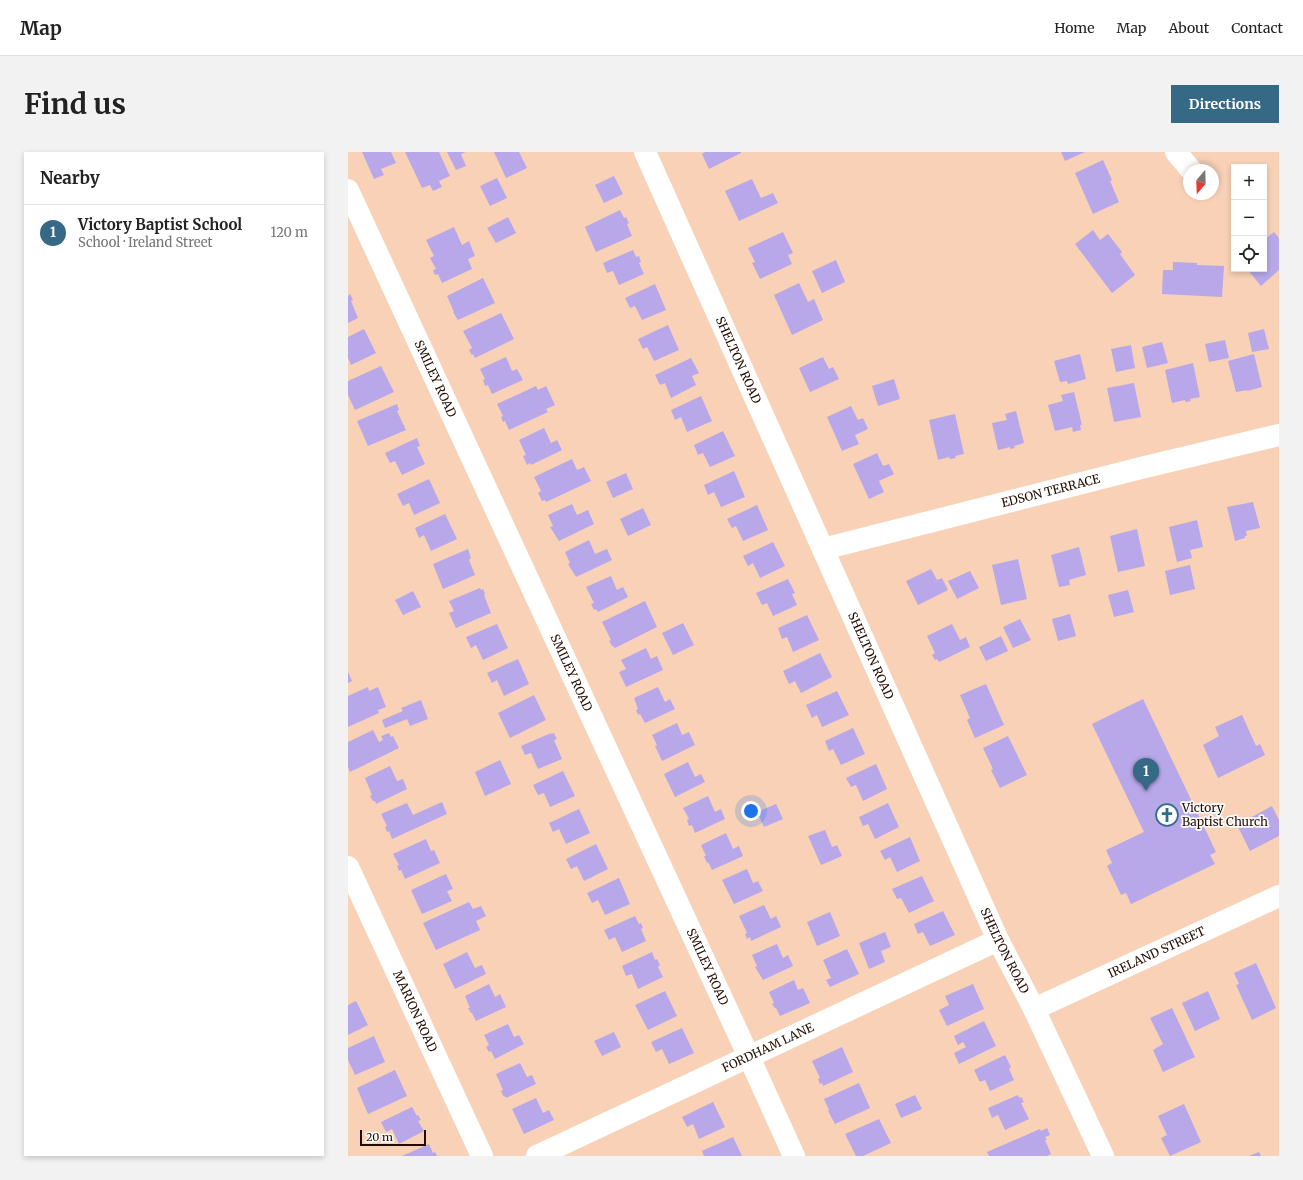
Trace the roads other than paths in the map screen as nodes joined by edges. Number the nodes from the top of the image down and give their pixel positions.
1 (645, 152) edge
2 (1176, 152) edge
3 (1186, 164) edge
4 (348, 190) edge
5 (1279, 434) edge
6 (823, 549) junction
7 (348, 867) edge
8 (1279, 896) edge
9 (998, 940) junction
10 (1034, 1009) junction
11 (749, 1057) junction
12 (482, 1156) edge
13 (537, 1156) edge
14 (794, 1156) edge
15 (1103, 1156) edge

1 - 6 street, SHELTON ROAD
2 - 3 street
4 - 11 street, SMILEY ROAD
5 - 6 street, EDSON TERRACE
6 - 9 street, SHELTON ROAD
7 - 12 street, MARION ROAD
8 - 10 street, IRELAND STREET
9 - 10 street, SHELTON ROAD
9 - 11 street, FORDHAM LANE
10 - 15 street, SHELTON ROAD
11 - 13 street, FORDHAM LANE
11 - 14 street, SMILEY ROAD

